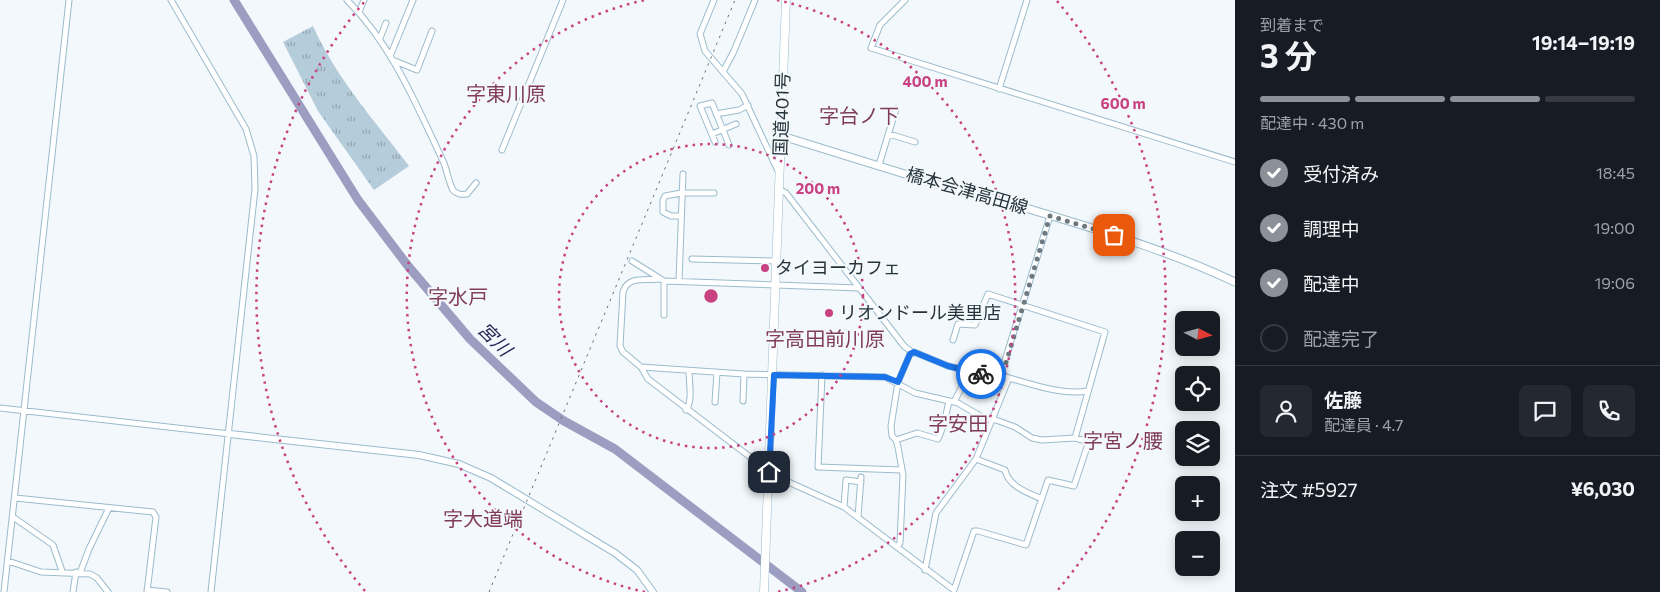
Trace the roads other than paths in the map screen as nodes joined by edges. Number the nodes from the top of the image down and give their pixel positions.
1 (69, 0) edge
2 (171, 0) edge
3 (347, 0) edge
4 (364, 0) edge
5 (413, 0) edge
6 (563, 0) edge
7 (714, 0) edge
8 (755, 0) edge
9 (786, 0) edge
10 (905, 0) edge
11 (1027, 0) edge
12 (359, 12) junction
13 (386, 23) dead end
14 (432, 31) dead end
15 (380, 38) junction
16 (391, 54) junction
17 (395, 61) junction
18 (724, 70) junction
19 (999, 89) junction
20 (748, 105) junction
21 (896, 109) dead end
22 (716, 114) junction
23 (736, 124) dead end
24 (723, 130) junction
25 (712, 134) junction
26 (889, 134) junction
27 (782, 136) junction
28 (715, 142) dead end
29 (915, 142) dead end
30 (730, 145) dead end
31 (502, 150) dead end
32 (1235, 162) edge
33 (879, 166) junction
34 (780, 172) junction
35 (683, 174) dead end
36 (476, 183) dead end
37 (780, 190) junction
38 (681, 193) junction
39 (714, 193) dead end
40 (680, 216) junction
41 (1050, 216) junction
42 (692, 259) dead end
43 (632, 261) dead end
44 (777, 261) junction
45 (662, 280) junction
46 (679, 281) junction
47 (1235, 282) edge
48 (776, 286) junction
49 (860, 288) junction
50 (1024, 306) junction
51 (664, 315) dead end
52 (953, 340) dead end
53 (913, 353) junction
54 (641, 367) junction
55 (689, 371) junction
56 (970, 371) junction
57 (717, 373) junction
58 (744, 374) junction
59 (774, 375) junction
60 (822, 375) junction
61 (1002, 376) junction
62 (1009, 378) junction
63 (898, 382) junction
64 (1088, 392) junction
65 (743, 400) dead end
66 (716, 402) dead end
67 (951, 402) junction
68 (0, 408) edge
69 (24, 410) junction
70 (686, 410) junction
71 (991, 420) junction
72 (230, 434) junction
73 (1075, 438) junction
74 (896, 440) junction
75 (976, 459) junction
76 (902, 470) junction
77 (769, 472) junction
78 (15, 498) junction
79 (1042, 499) junction
80 (844, 507) junction
81 (109, 508) junction
82 (13, 516) junction
83 (858, 517) junction
84 (897, 547) junction
85 (8, 561) junction
86 (926, 570) junction
87 (62, 571) junction
88 (78, 573) junction
89 (147, 591) edge
90 (4, 592) edge
91 (73, 592) edge
92 (108, 592) edge
93 (167, 592) edge
94 (211, 592) edge
95 (653, 592) edge
96 (764, 592) edge

1 - 69 street
2 - 72 street
3 - 12 street
4 - 12 street
5 - 16 street
6 - 31 street
7 - 18 street
8 - 18 street
9 - 27 highway, 国道401号
10 - 19 street
11 - 19 street
12 - 15 street
13 - 15 street
14 - 17 street
15 - 16 street
16 - 17 street
17 - 36 street
18 - 20 street
19 - 32 street
20 - 22 street
20 - 34 street
21 - 26 street
22 - 24 street
22 - 25 street
23 - 24 street
24 - 25 street
24 - 30 street
25 - 28 street
26 - 29 street
26 - 33 street
27 - 33 main road, 橋本会津高田線
27 - 34 highway, 国道401号
33 - 41 main road, 橋本会津高田線
34 - 37 highway, 国道401号
35 - 38 street
37 - 44 highway, 国道401号
37 - 49 street
38 - 39 street
38 - 40 street
38 - 40 street
40 - 46 street
41 - 47 main road, 橋本会津高田線
41 - 50 street
42 - 44 street
43 - 45 street
44 - 48 highway, 国道401号
45 - 46 street
45 - 51 street
45 - 54 street
46 - 48 street
48 - 49 street
48 - 59 highway, 国道401号
49 - 53 street
50 - 52 street
50 - 61 street
50 - 64 street
53 - 56 street
53 - 63 street
54 - 55 street
54 - 70 street
55 - 57 street
55 - 70 street
56 - 61 street
56 - 67 street
57 - 58 street
57 - 66 street
58 - 59 street
58 - 65 street
59 - 60 street
59 - 77 highway, 国道401号
60 - 63 street
60 - 76 street
61 - 62 street
62 - 64 street
62 - 71 street
63 - 67 street
63 - 74 street
64 - 73 street
67 - 71 street
67 - 74 street
68 - 69 street
69 - 72 street
69 - 78 street
70 - 77 street
71 - 73 street
71 - 75 street
72 - 94 street
72 - 95 street
73 - 79 street
74 - 76 street
75 - 79 street
75 - 86 street
76 - 84 street
77 - 80 street
77 - 96 highway, 国道401号
78 - 81 street
78 - 82 street
79 - 86 street
80 - 83 street
80 - 83 street
81 - 88 street
81 - 89 street
82 - 85 street
82 - 87 street
83 - 84 street
84 - 86 street
85 - 87 street
85 - 90 street
87 - 88 street
88 - 91 street
88 - 92 street
89 - 93 street

